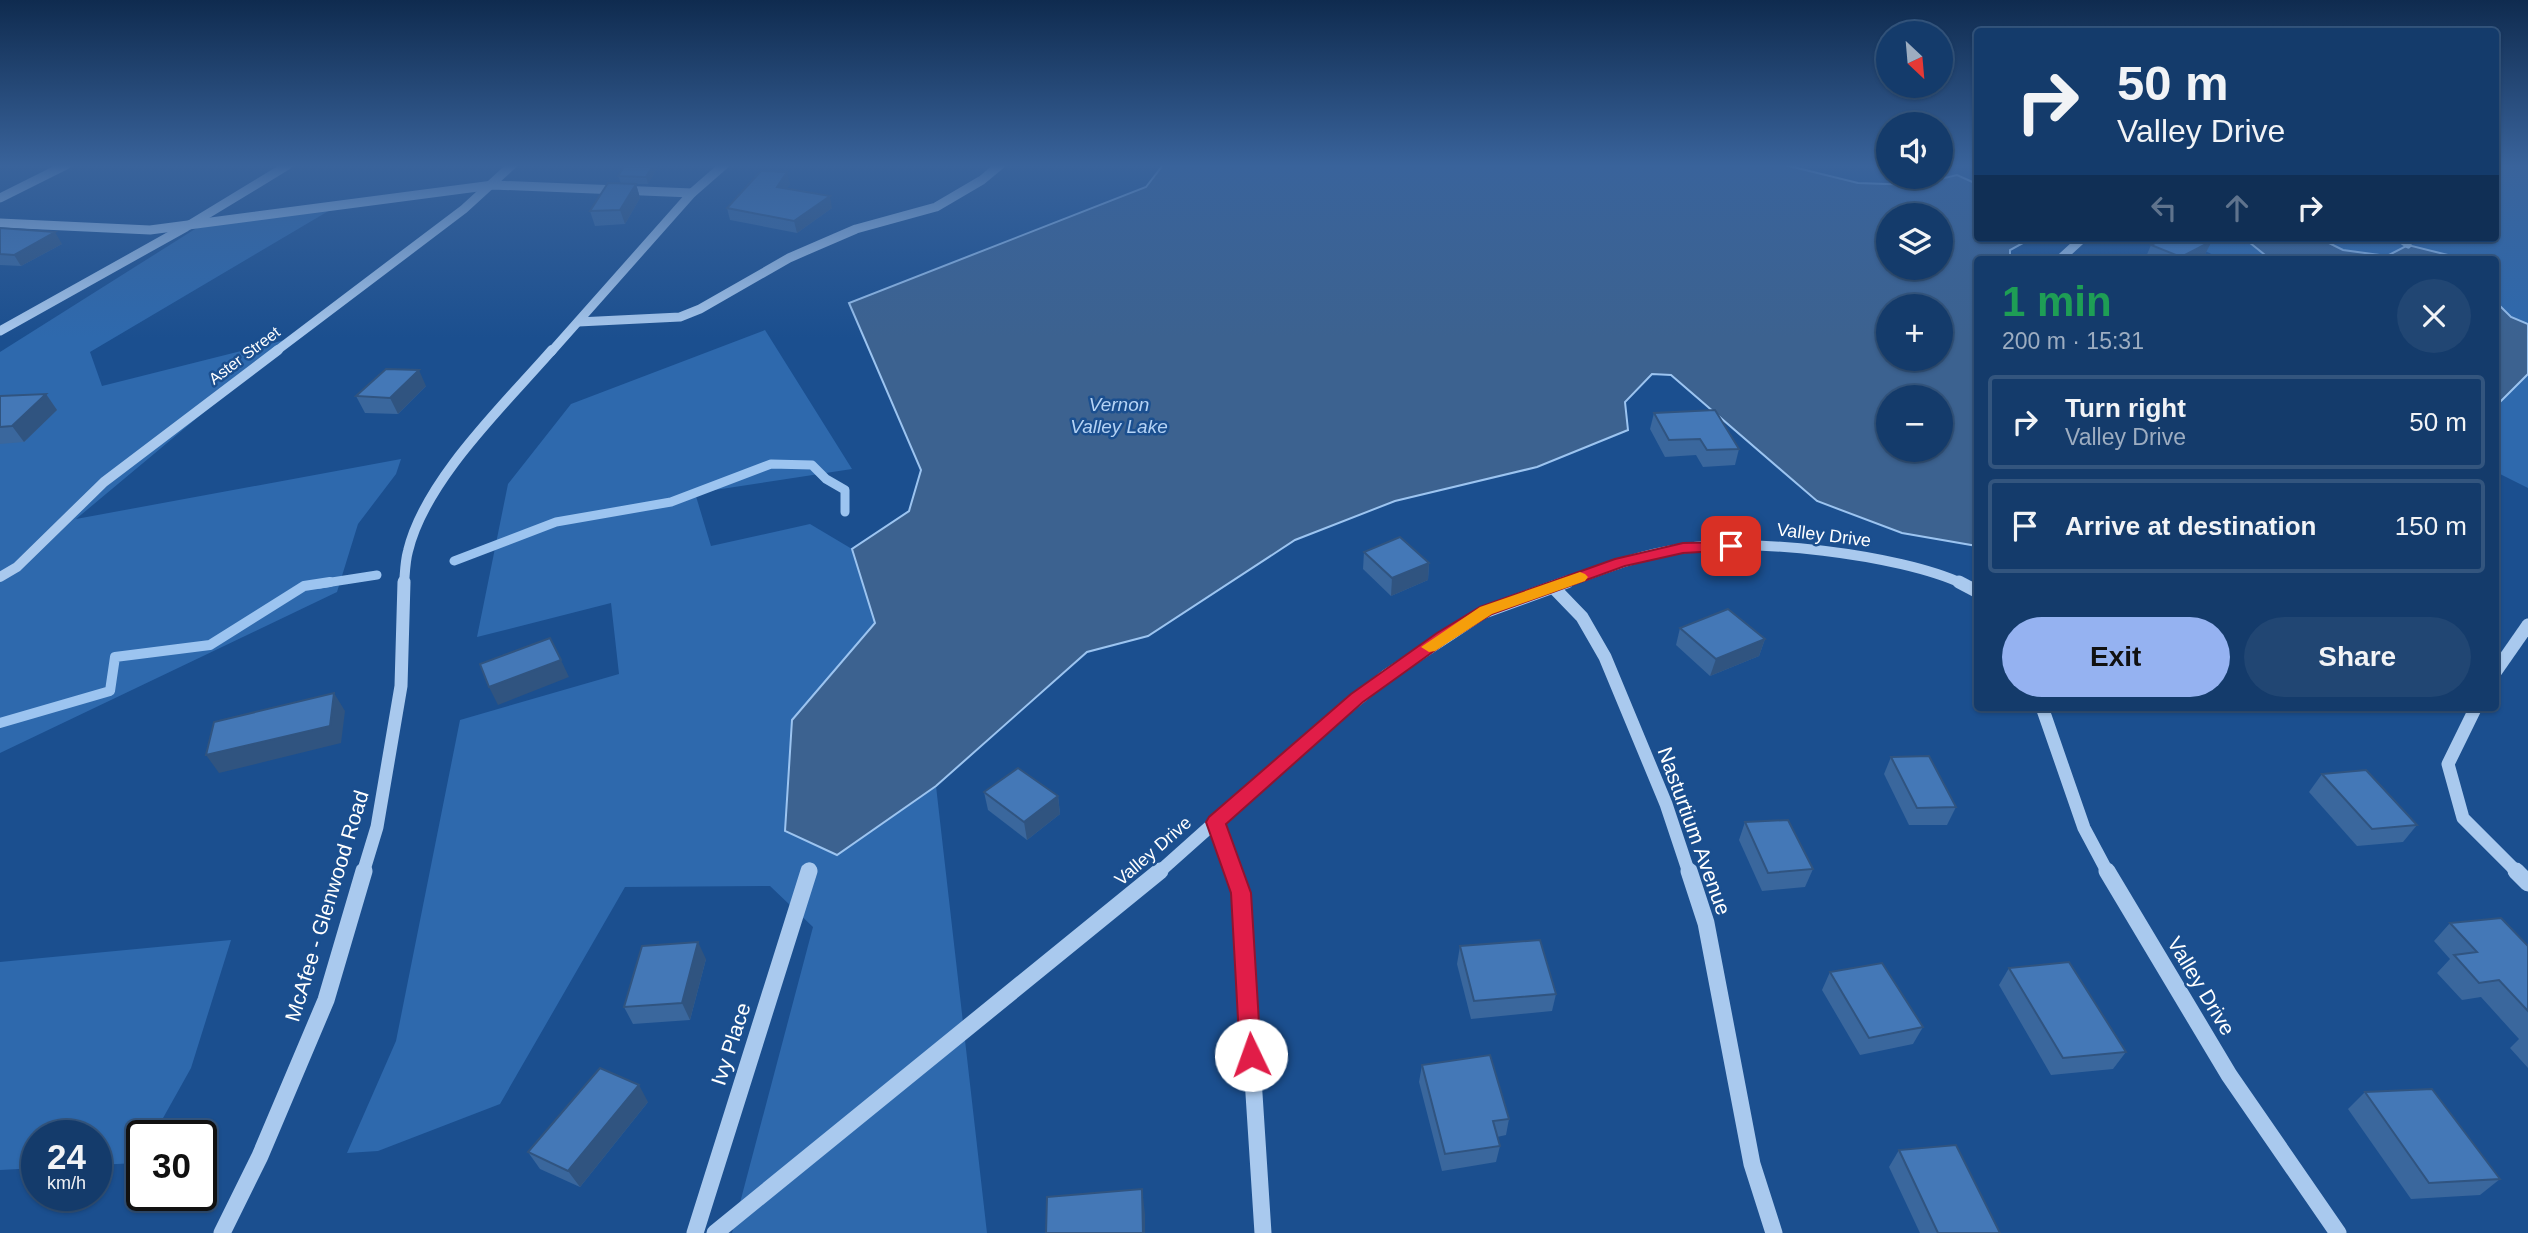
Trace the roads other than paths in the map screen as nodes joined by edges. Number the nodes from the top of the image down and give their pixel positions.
1 (0, 223) edge
2 (193, 223) edge
3 (219, 223) edge
4 (444, 223) edge
5 (666, 223) edge
6 (879, 223) edge
7 (186, 227) junction
8 (2079, 242) edge
9 (2063, 256) edge
10 (578, 321) junction
11 (0, 331) edge
12 (0, 577) edge
13 (1553, 587) junction
14 (1974, 590) edge
15 (2528, 625) edge
16 (2499, 667) edge
17 (2043, 711) edge
18 (2474, 711) edge
19 (1216, 822) junction
20 (810, 869) dead end
21 (2528, 883) edge
22 (222, 1233) edge
23 (695, 1233) edge
24 (715, 1233) edge
25 (1263, 1233) edge
26 (1774, 1233) edge
27 (2338, 1233) edge

1 - 7 street
2 - 7 street
3 - 7 street
4 - 12 street, Aster Street
5 - 10 street
6 - 10 street
7 - 11 street
8 - 9 street
10 - 22 street, McAfee - Glenwood Road
13 - 14 street, Valley Drive
13 - 19 street, Valley Drive
13 - 26 street, Nasturtium Avenue
15 - 16 street
17 - 27 street, Valley Drive
18 - 21 street
19 - 24 street, Valley Drive
19 - 25 street
20 - 23 street, Ivy Place

